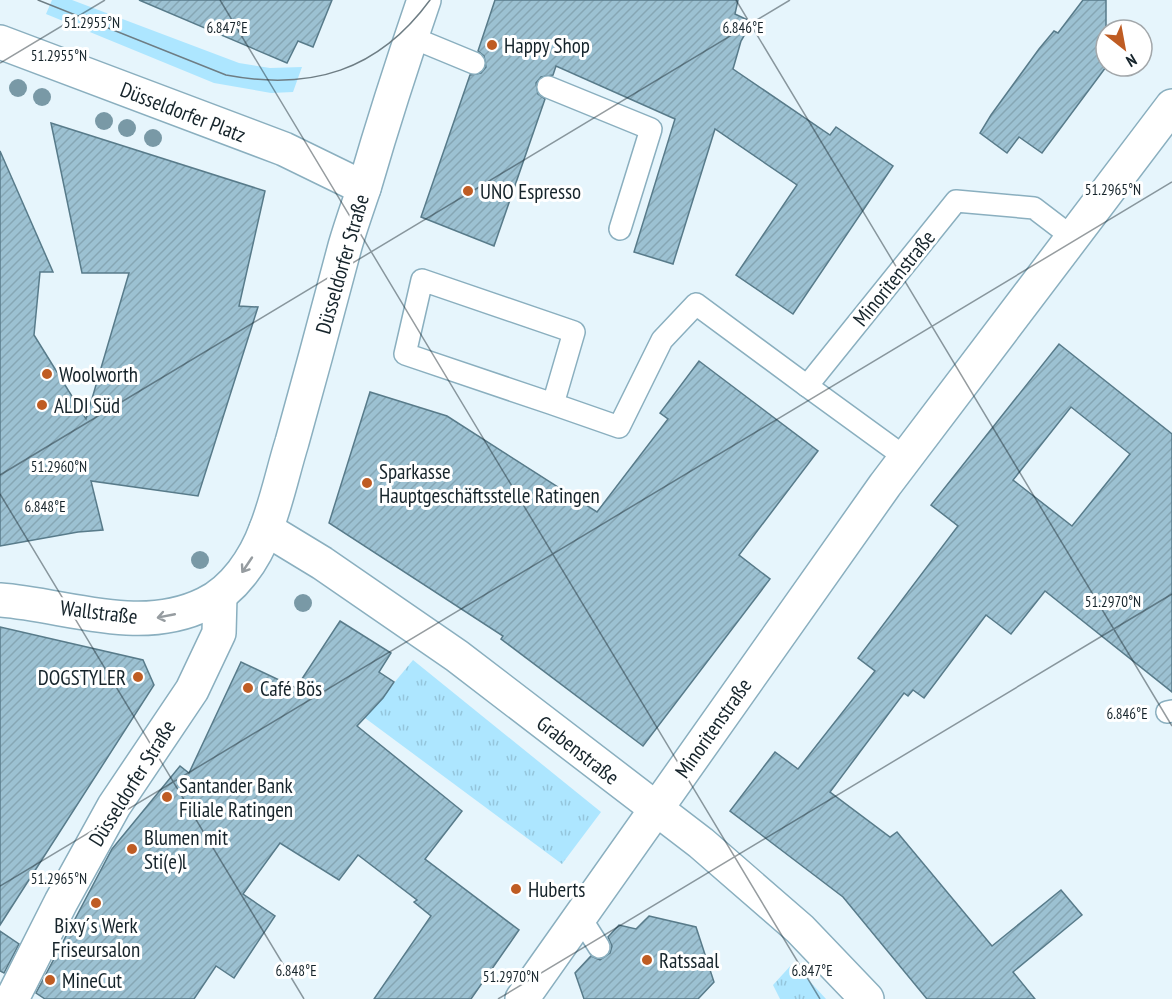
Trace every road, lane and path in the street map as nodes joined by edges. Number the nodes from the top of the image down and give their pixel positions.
1 (424, 0) edge
2 (411, 37) junction
3 (0, 42) edge
4 (474, 63) dead end
5 (548, 87) dead end
6 (1172, 106) edge
7 (364, 188) junction
8 (620, 228) dead end
9 (1072, 237) junction
10 (807, 386) junction
11 (553, 404) junction
12 (906, 458) junction
13 (266, 529) junction
14 (220, 596) junction
15 (0, 600) edge
16 (655, 810) junction
17 (580, 917) junction
18 (599, 947) dead end
19 (0, 994) edge
20 (11, 999) edge
21 (522, 999) edge
22 (867, 999) edge

1 - 2 street, Düsseldorfer Straße
2 - 4 lane
2 - 7 street, Düsseldorfer Straße
3 - 7 street, Düsseldorfer Platz
5 - 8 lane
6 - 9 street, Minoritenstraße
7 - 13 street, Düsseldorfer Straße
9 - 10 lane, Minoritenstraße
9 - 12 street, Minoritenstraße
10 - 11 lane
10 - 12 lane
11 - 11 lane
12 - 16 street, Minoritenstraße
13 -> 14 street, Wallstraße
13 - 16 street, Grabenstraße
14 -> 15 street, Wallstraße
14 - 20 street, Düsseldorfer Straße
16 - 17 street, Minoritenstraße
16 - 22 street, Grabenstraße
17 - 18 lane
17 - 21 street, Minoritenstraße
19 - 20 street

